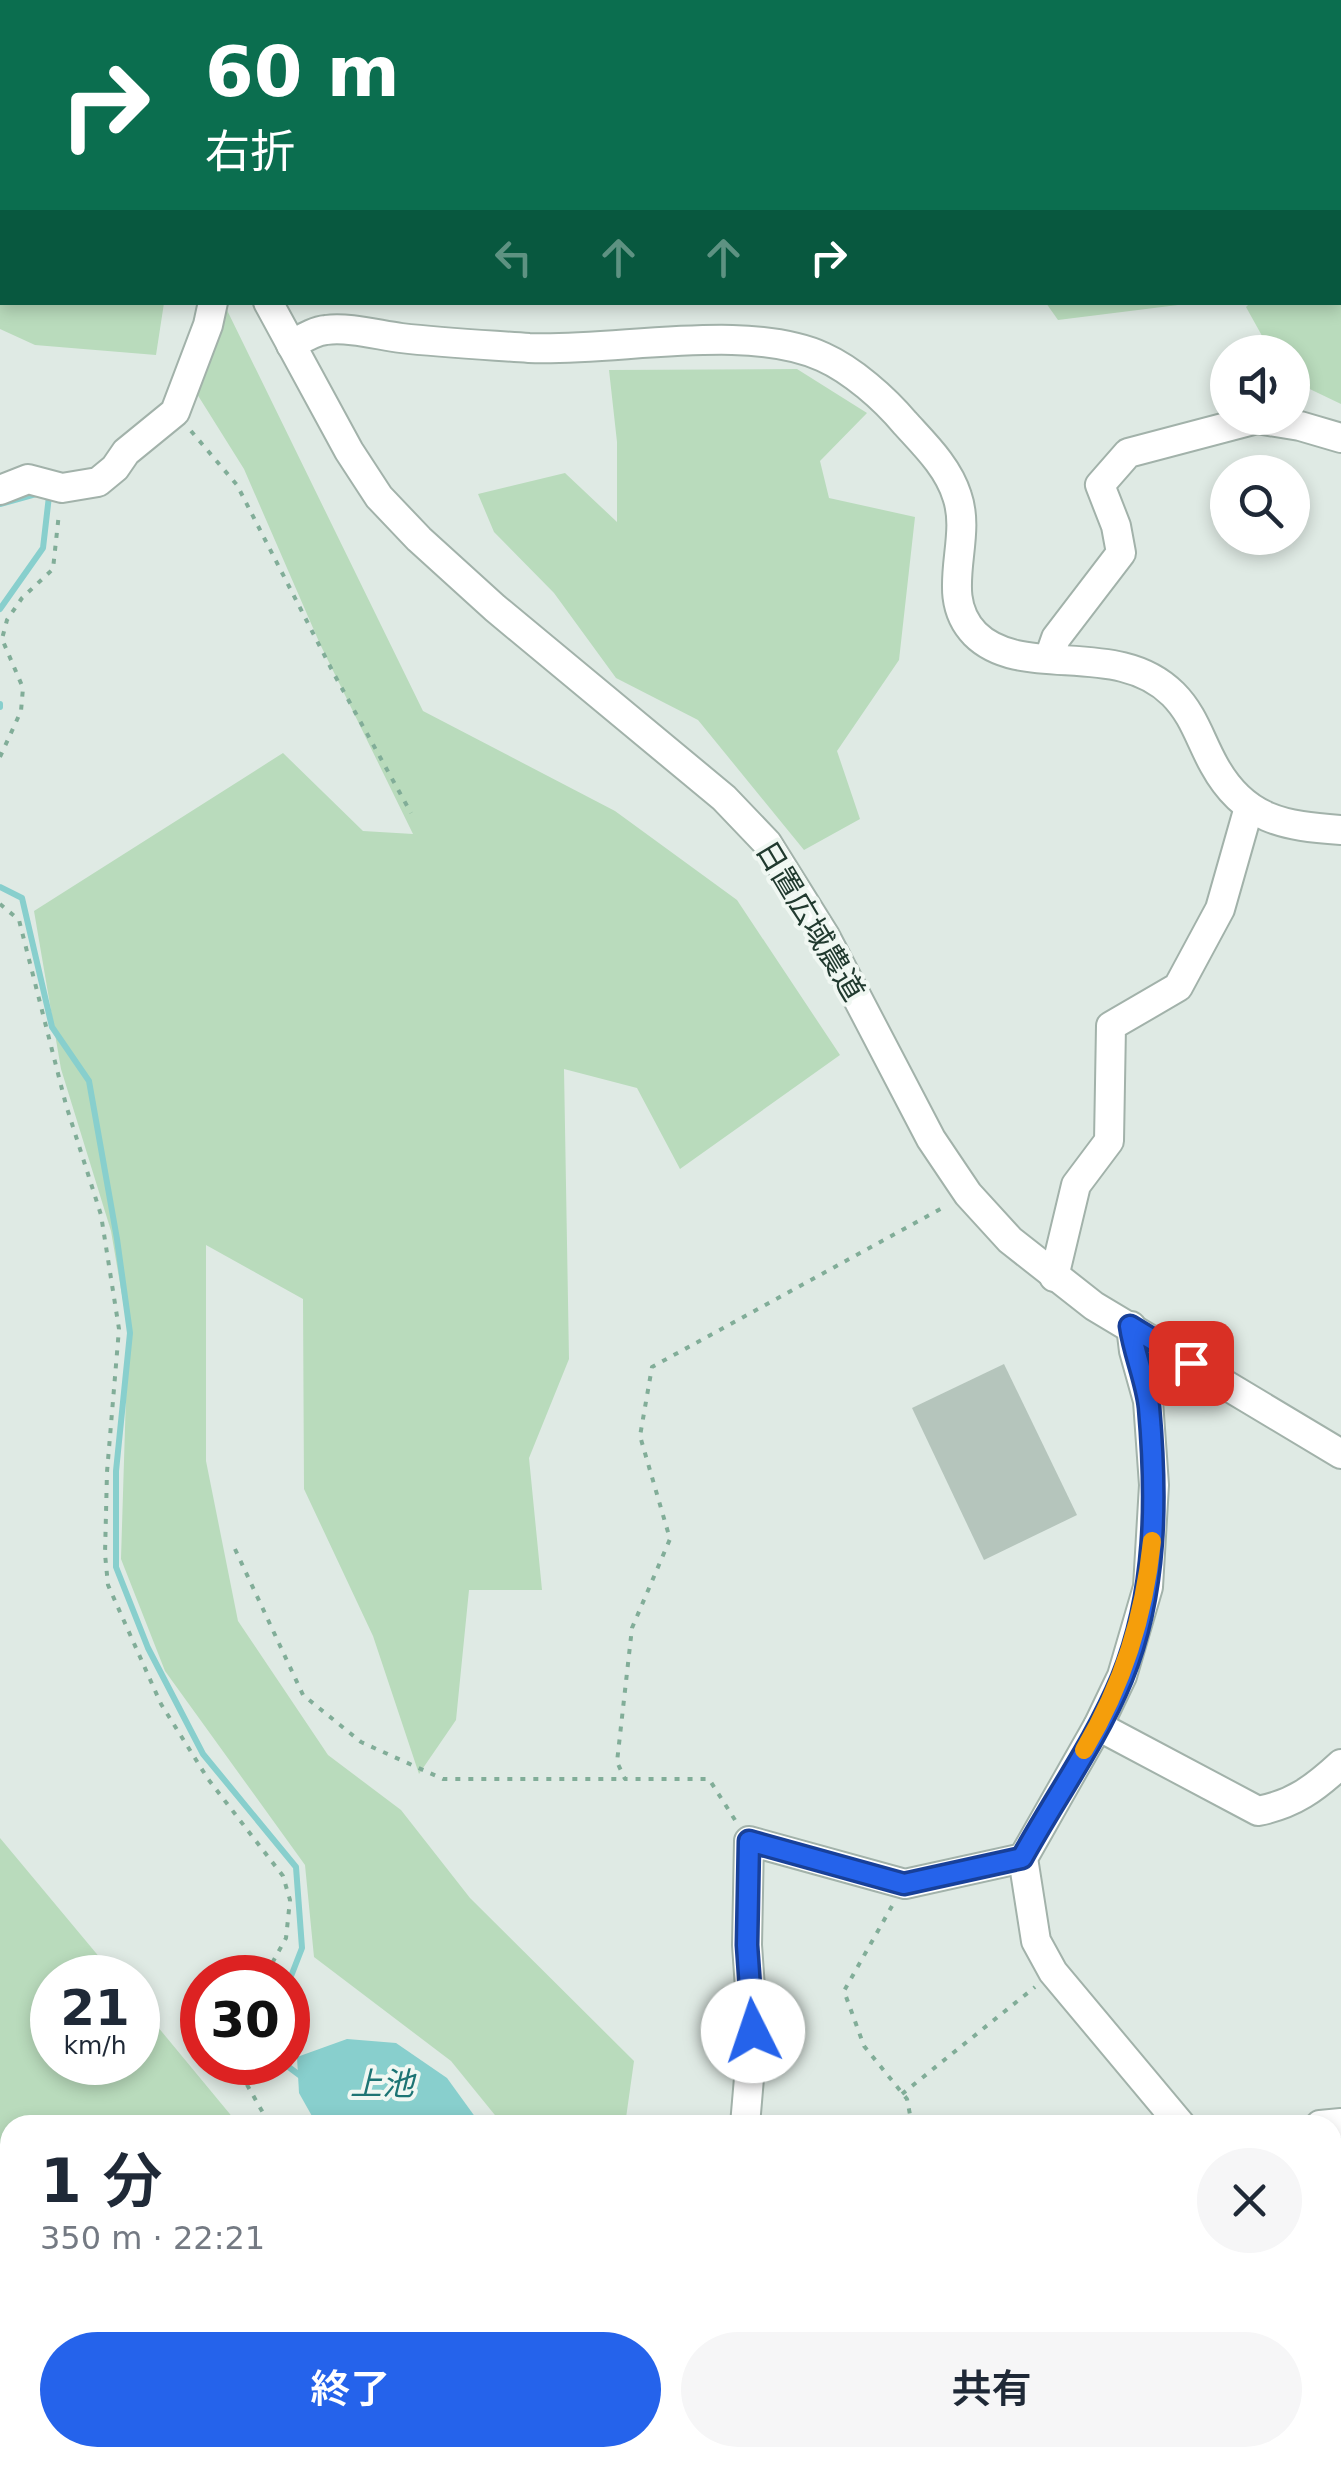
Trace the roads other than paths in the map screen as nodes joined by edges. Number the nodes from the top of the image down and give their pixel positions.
1 (212, 305) edge
2 (270, 305) edge
3 (291, 344) junction
4 (1341, 438) edge
5 (0, 490) edge
6 (1050, 658) junction
7 (1249, 808) junction
8 (1341, 830) edge
9 (1054, 1277) junction
10 (1130, 1326) junction
11 (1341, 1454) edge
12 (1098, 1726) junction
13 (1339, 1770) edge
14 (1022, 1858) junction
15 (747, 2115) edge
16 (1173, 2115) edge

1 - 5 street
2 - 3 street, 日置広域農道
3 - 6 street
3 - 9 street, 日置広域農道
4 - 6 street
6 - 7 street
7 - 8 street
7 - 9 street
9 - 10 street, 日置広域農道
10 - 11 street, 日置広域農道
10 - 12 street
12 - 13 street
12 - 14 street
14 - 15 street
14 - 16 street

